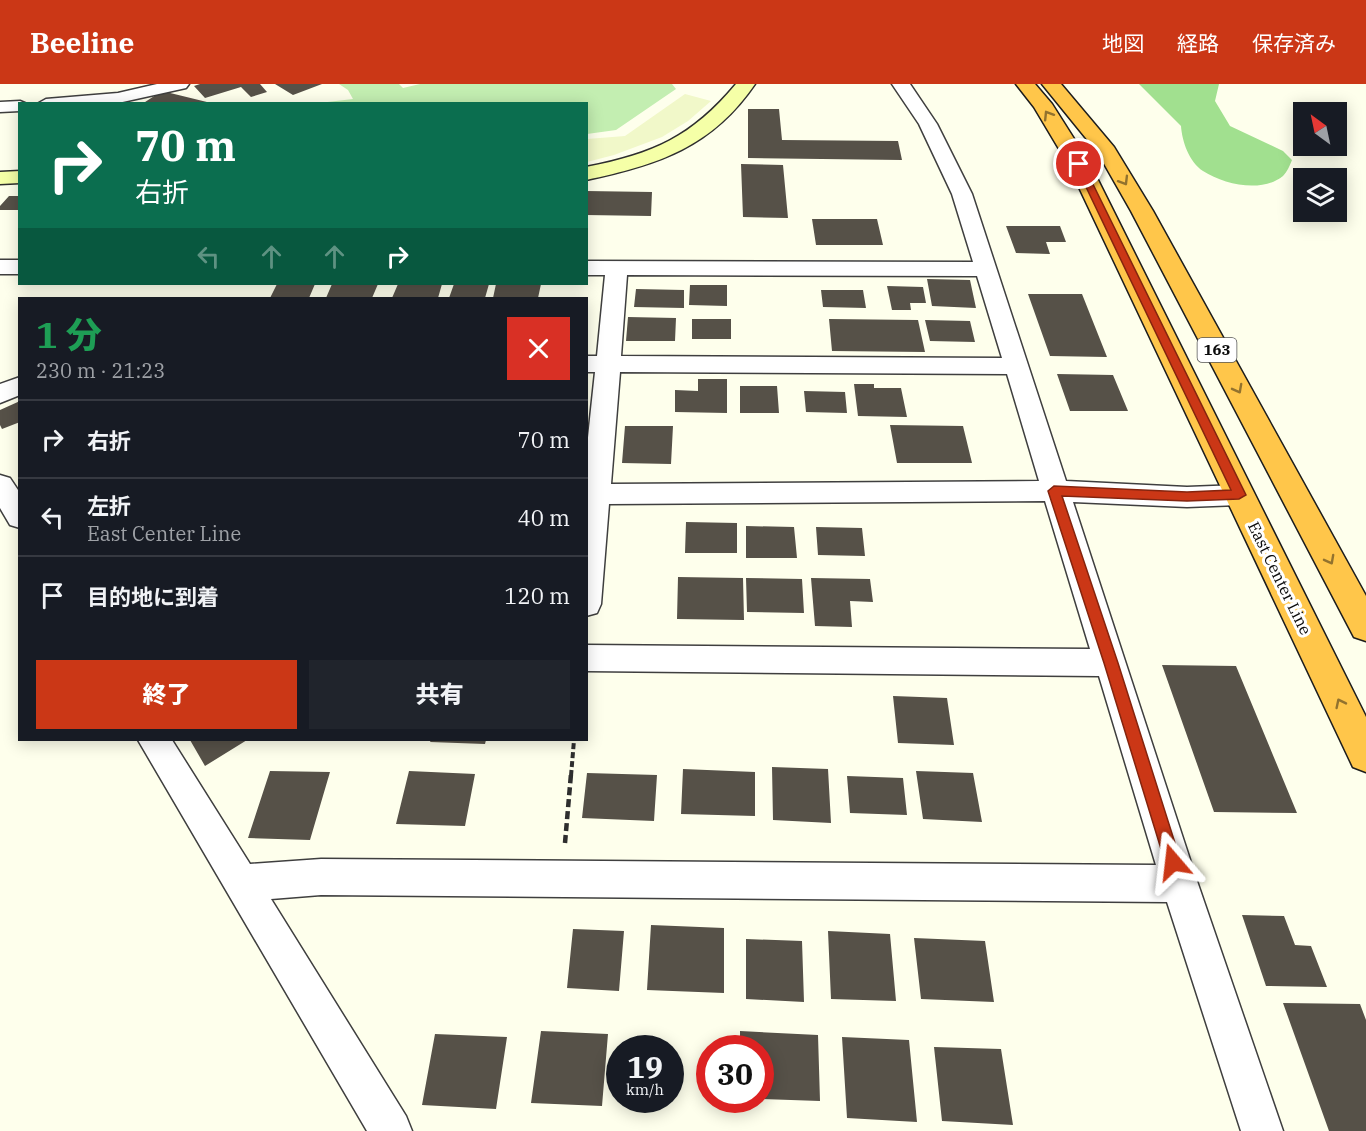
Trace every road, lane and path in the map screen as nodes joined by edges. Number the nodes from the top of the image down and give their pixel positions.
1 (83, 84) edge
2 (180, 84) edge
3 (746, 84) edge
4 (901, 84) edge
5 (1025, 84) edge
6 (1051, 84) edge
7 (75, 101) junction
8 (65, 102) edge
9 (18, 106) edge
10 (0, 107) edge
11 (588, 174) edge
12 (18, 177) edge
13 (0, 178) edge
14 (0, 267) edge
15 (18, 267) edge
16 (588, 268) edge
17 (617, 268) junction
18 (986, 269) junction
19 (598, 364) edge
20 (1017, 366) junction
21 (18, 386) edge
22 (0, 394) edge
23 (0, 485) edge
24 (1054, 491) junction
25 (592, 494) edge
26 (1239, 495) junction
27 (18, 514) edge
28 (588, 567) edge
29 (1366, 627) edge
30 (588, 658) edge
31 (1111, 663) junction
32 (155, 741) edge
33 (574, 741) edge
34 (1366, 755) edge
35 (562, 879) junction
36 (241, 883) junction
37 (1180, 884) junction
38 (391, 1131) edge
39 (1262, 1131) edge

1 - 7 street
2 - 7 street
3 - 11 street
4 - 18 street
26 -> 5 highway, East Center Line / 163
6 -> 29 highway, 163
7 - 8 street
9 - 10 street
12 - 13 street
14 - 15 street
16 - 17 street
17 - 18 street
17 - 19 street
18 - 20 street
19 - 20 street
19 - 25 street
20 - 24 street
21 - 22 street
23 - 27 street
24 - 25 street
24 - 26 street
24 - 31 street
25 - 28 street
34 -> 26 highway, East Center Line / 163
30 - 31 street
31 - 37 street
32 - 36 street
33 - 35 path
35 - 36 street
35 - 37 street
36 - 38 street
37 - 39 street

